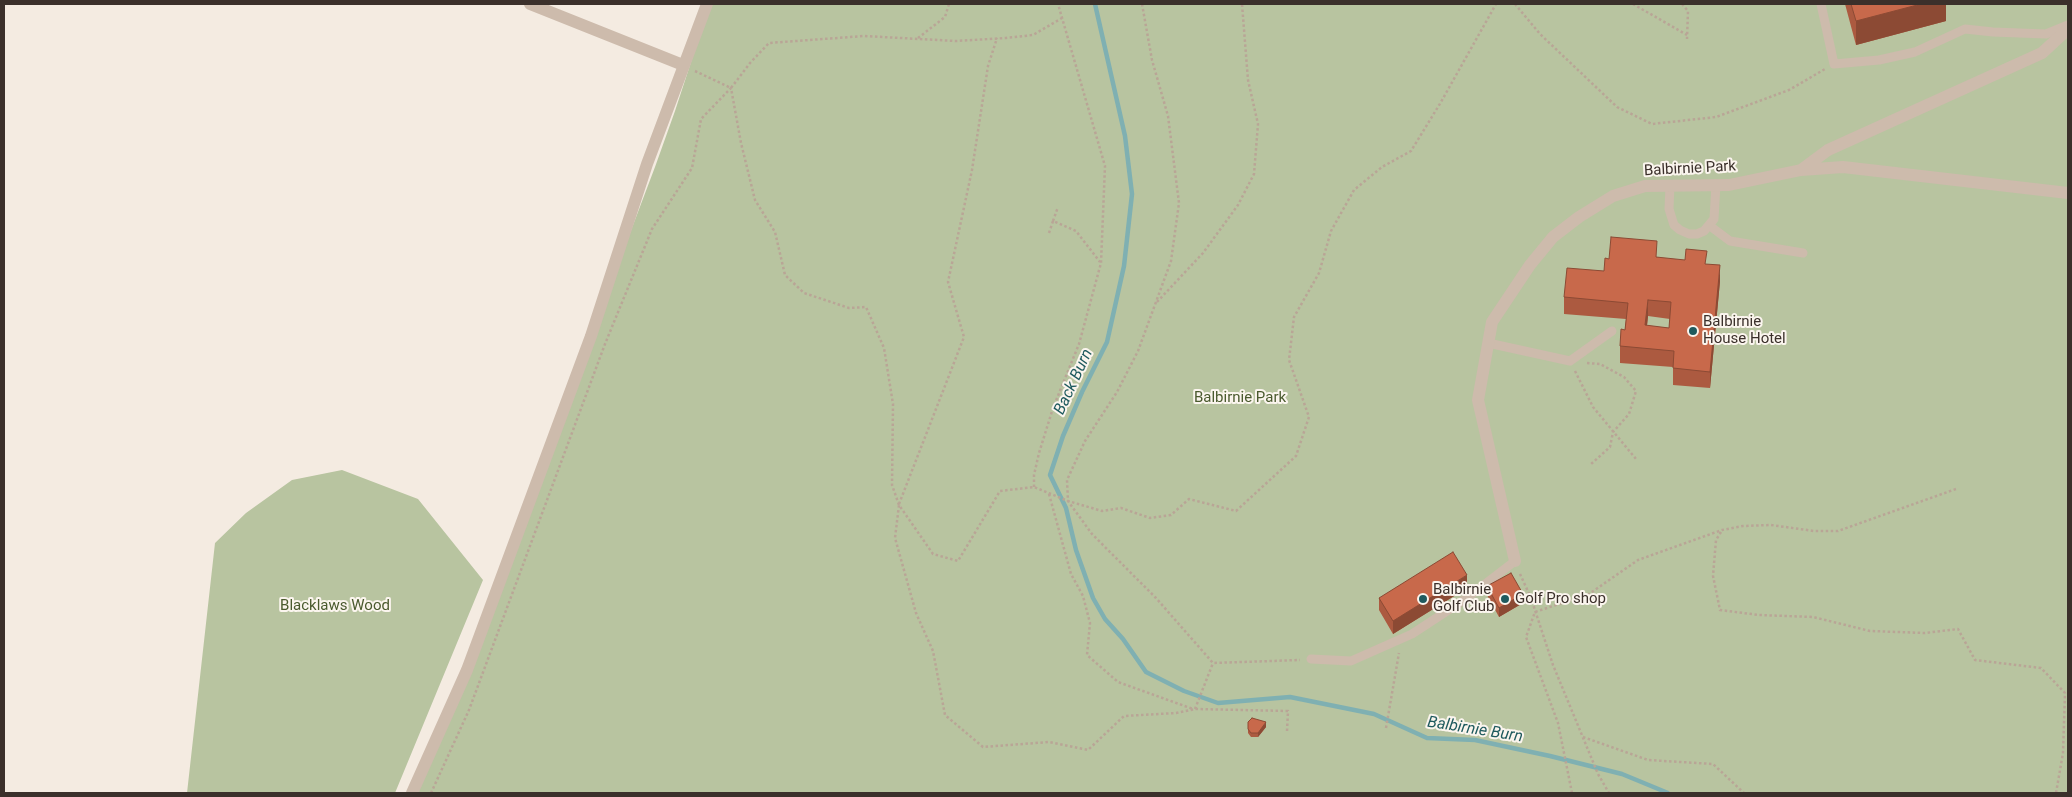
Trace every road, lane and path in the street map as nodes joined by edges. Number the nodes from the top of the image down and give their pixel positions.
1 (530, 4) edge
2 (707, 4) edge
3 (949, 4) edge
4 (1058, 4) edge
5 (1142, 4) edge
6 (1242, 4) edge
7 (1496, 4) edge
8 (1515, 4) edge
9 (1633, 4) edge
10 (1682, 4) edge
11 (1821, 4) edge
12 (1062, 18) junction
13 (2068, 25) edge
14 (2068, 29) edge
15 (1687, 35) junction
16 (997, 38) junction
17 (917, 39) junction
18 (1687, 39) dead end
19 (1834, 64) junction
20 (683, 65) junction
21 (731, 88) junction
22 (1801, 170) junction
23 (1716, 184) junction
24 (1670, 185) junction
25 (2068, 193) edge
26 (1058, 207) dead end
27 (1053, 221) junction
28 (1710, 226) junction
29 (1049, 233) dead end
30 (1803, 253) dead end
31 (1100, 263) junction
32 (1155, 303) junction
33 (1612, 331) dead end
34 (1488, 342) junction
35 (1570, 361) junction
36 (1613, 432) junction
37 (1636, 459) dead end
38 (1590, 465) dead end
39 (1034, 487) junction
40 (1956, 489) dead end
41 (1049, 494) junction
42 (1068, 501) junction
43 (899, 505) junction
44 (1722, 530) junction
45 (1515, 561) junction
46 (1535, 612) junction
47 (1401, 639) junction
48 (1311, 659) joint
49 (1213, 663) junction
50 (1195, 709) junction
51 (1386, 728) dead end
52 (1287, 731) dead end
53 (1583, 738) junction
54 (412, 793) edge
55 (431, 793) edge
56 (1572, 793) edge
57 (1609, 793) edge
58 (1744, 793) edge
59 (2056, 793) edge

1 - 20 street
2 - 20 street
3 - 17 path
4 - 12 path
5 - 32 path
6 - 32 path
7 - 42 path
8 - 19 path
9 - 15 path
10 - 15 path
11 - 19 lane
12 - 16 path
12 - 31 path
13 - 19 lane
14 - 22 street, Balbirnie Park
15 - 18 path
16 - 17 path
16 - 43 path
17 - 21 path
20 - 21 path
20 - 54 street
21 - 43 path
21 - 55 path
22 - 23 street, Balbirnie Park
22 - 25 street, Balbirnie Park
23 - 24 street, Balbirnie Park
23 - 28 lane
24 - 28 lane
24 - 34 street, Balbirnie Park
26 - 27 path
27 - 29 path
27 - 31 path
28 - 30 lane
31 - 39 path
32 - 42 path
33 - 35 lane
34 - 35 lane
34 - 45 street, Balbirnie Park
35 - 36 path
35 - 36 path
36 - 37 path
36 - 38 path
39 - 41 path
39 - 43 path
40 - 44 path
41 - 42 path
41 - 50 path
42 - 49 path
43 - 50 path
44 - 46 path
44 - 59 path
45 - 46 path
45 - 47 lane
46 - 53 path
46 - 56 path
47 - 48 lane
47 - 51 path
48 - 49 path
49 - 50 path
50 - 52 path
53 - 57 path
53 - 58 path

